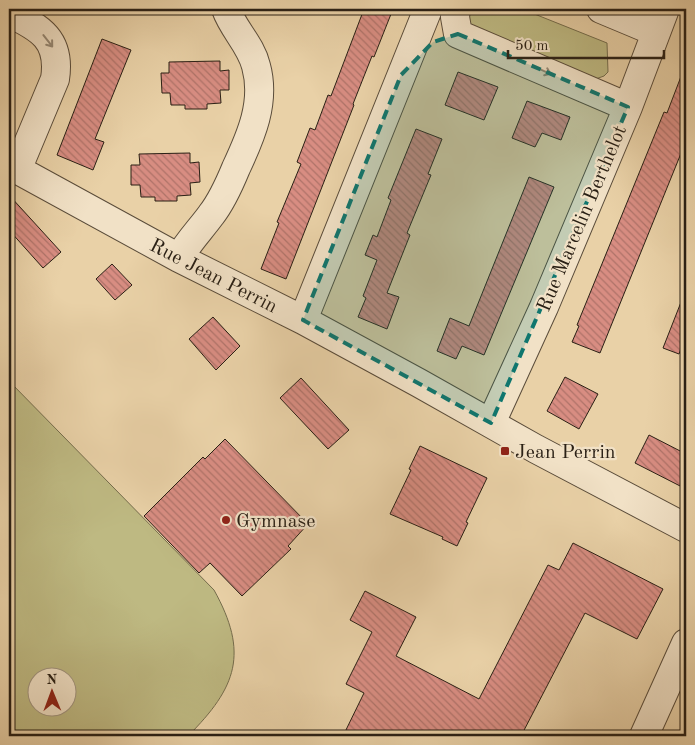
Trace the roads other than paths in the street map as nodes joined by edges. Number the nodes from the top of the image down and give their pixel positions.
1 (226, 9) edge
2 (601, 9) edge
3 (9, 13) edge
4 (424, 16) edge
5 (660, 20) edge
6 (457, 21) edge
7 (402, 75) junction
8 (628, 108) junction
9 (13, 168) edge
10 (179, 258) junction
11 (302, 320) junction
12 (491, 423) junction
13 (686, 528) edge
14 (686, 643) edge
15 (644, 736) edge

1 - 10 street
2 - 5 street
3 -> 9 street
4 - 7 street
5 - 8 street, Rue Marcelin Berthelot
6 - 7 street
6 -> 8 street
7 - 11 street
8 - 12 street, Rue Marcelin Berthelot
9 - 10 street, Rue Jean Perrin
10 - 11 street, Rue Jean Perrin
11 - 12 street, Rue Jean Perrin
12 - 13 street, Rue Jean Perrin
14 - 15 street

